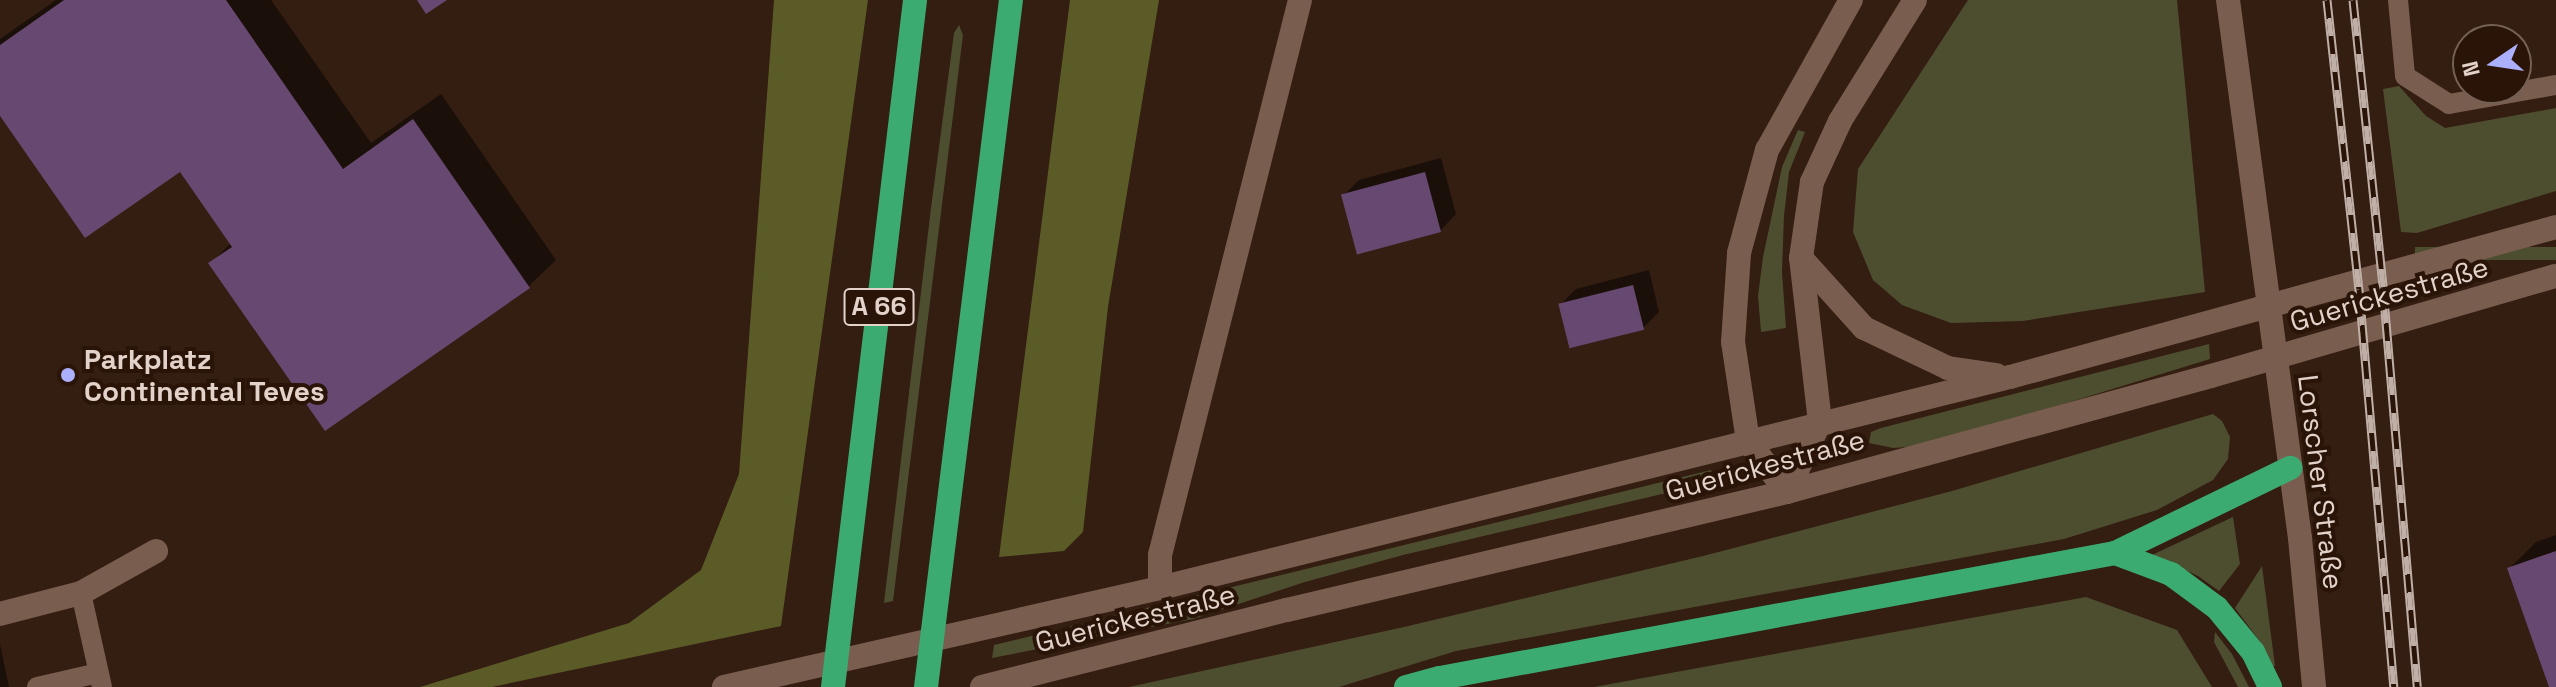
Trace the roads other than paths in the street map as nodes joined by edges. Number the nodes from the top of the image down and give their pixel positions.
1 (915, 0) edge
2 (1011, 0) edge
3 (1300, 0) edge
4 (1851, 0) edge
5 (1915, 0) edge
6 (2228, 0) edge
7 (2398, 0) edge
8 (2556, 85) edge
9 (2556, 227) edge
10 (1801, 258) junction
11 (2556, 276) edge
12 (2010, 377) junction
13 (1820, 422) junction
14 (1748, 441) junction
15 (2290, 468) junction
16 (1787, 492) junction
17 (156, 551) dead end
18 (2115, 553) junction
19 (1160, 588) junction
20 (81, 593) junction
21 (0, 614) edge
22 (100, 680) edge
23 (37, 687) edge
24 (724, 687) edge
25 (833, 687) edge
26 (926, 687) edge
27 (982, 687) edge
28 (1406, 687) edge
29 (2270, 687) edge
30 (2314, 687) edge

1 - 25 highway, A 66
2 - 26 highway
3 - 19 main road, Guerickestraße
4 - 14 main road
5 - 10 main road
6 - 15 main road, Lorscher Straße
7 - 8 lane
9 - 12 main road, Guerickestraße
10 - 12 main road
10 - 13 main road
11 - 16 main road, Guerickestraße
12 - 13 main road, Guerickestraße
13 - 14 main road, Guerickestraße
13 - 16 main road
14 - 16 main road
14 - 19 main road, Guerickestraße
15 - 18 highway
15 - 30 main road, Lorscher Straße
16 - 27 main road, Guerickestraße
17 - 20 main road
18 - 28 highway
18 - 29 highway
19 - 24 main road, Guerickestraße
20 - 21 main road
20 - 22 lane
22 - 23 lane

